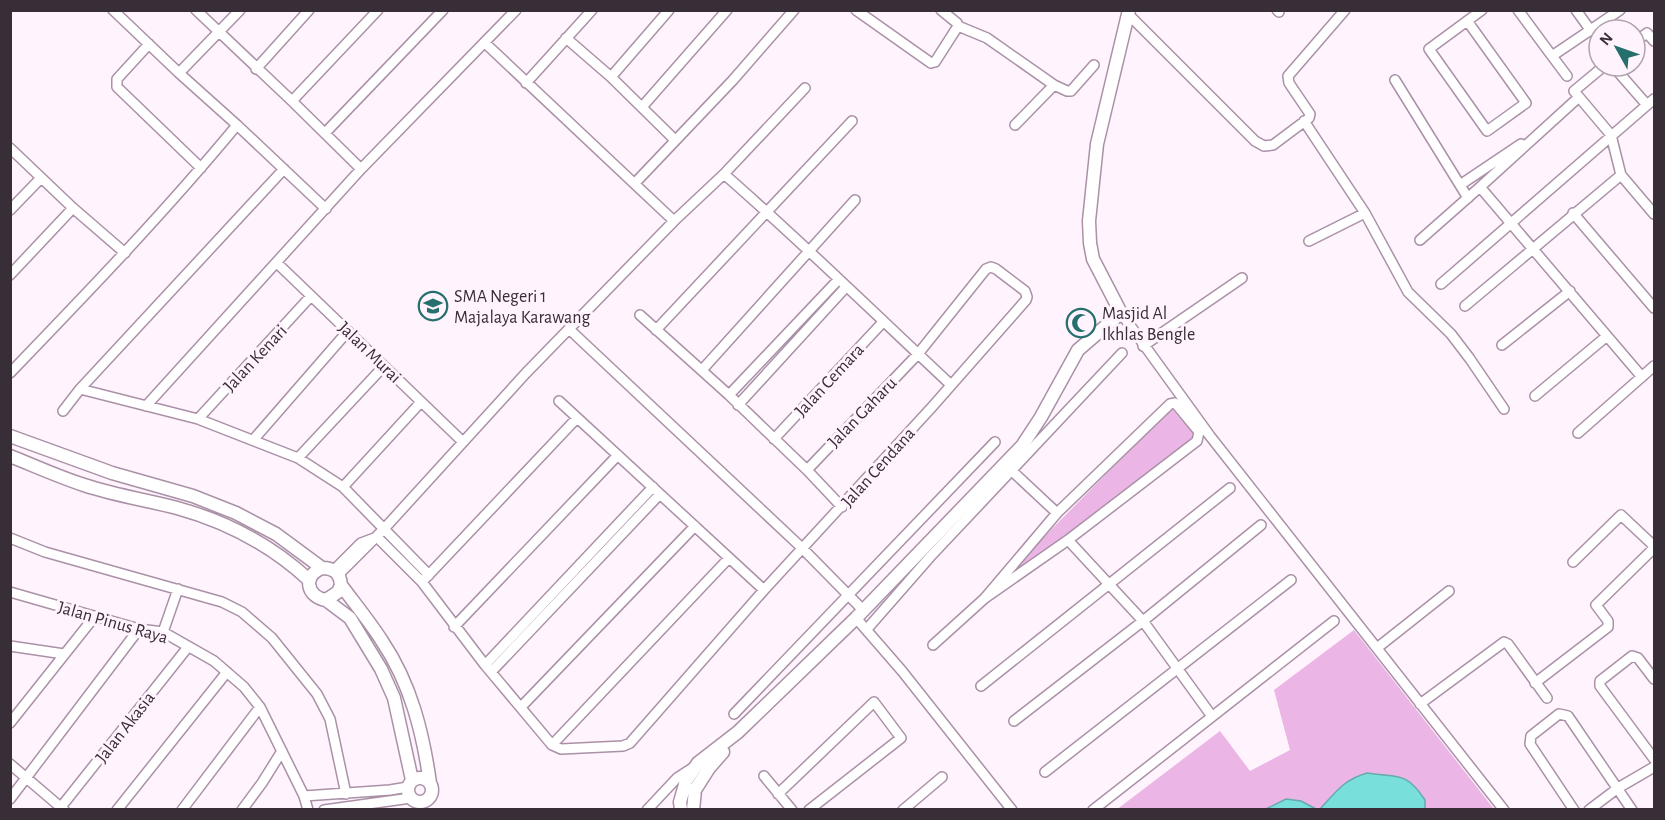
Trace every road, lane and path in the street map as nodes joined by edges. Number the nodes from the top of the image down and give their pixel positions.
1 (113, 10) edge
2 (196, 10) edge
3 (240, 10) edge
4 (309, 10) edge
5 (378, 10) edge
6 (443, 10) edge
7 (516, 10) edge
8 (592, 10) edge
9 (669, 10) edge
10 (727, 10) edge
11 (794, 10) edge
12 (856, 10) edge
13 (940, 10) edge
14 (1345, 10) edge
15 (1482, 10) edge
16 (1518, 10) edge
17 (1576, 10) edge
18 (1129, 12) edge
19 (1468, 22) junction
20 (1587, 25) edge
21 (958, 26) junction
22 (218, 33) junction
23 (1587, 34) edge
24 (566, 38) junction
25 (485, 43) junction
26 (148, 44) junction
27 (1552, 56) junction
28 (1094, 65) dead end
29 (256, 69) junction
30 (179, 73) junction
31 (1567, 76) dead end
32 (610, 77) junction
33 (1590, 78) edge
34 (1626, 78) edge
35 (1395, 80) dead end
36 (526, 83) junction
37 (1054, 85) junction
38 (805, 88) dead end
39 (1579, 97) junction
40 (292, 101) junction
41 (1651, 102) edge
42 (642, 107) junction
43 (852, 121) dead end
44 (1304, 121) junction
45 (237, 125) junction
46 (1015, 125) dead end
47 (1550, 125) junction
48 (326, 133) junction
49 (1611, 135) junction
50 (675, 140) junction
51 (10, 148) edge
52 (201, 168) junction
53 (284, 169) junction
54 (361, 169) junction
55 (724, 174) junction
56 (1621, 175) junction
57 (41, 178) junction
58 (634, 183) junction
59 (1460, 186) junction
60 (1480, 188) junction
61 (1468, 198) junction
62 (855, 200) dead end
63 (73, 208) junction
64 (326, 209) junction
65 (10, 210) edge
66 (766, 211) junction
67 (1365, 213) junction
68 (1573, 213) junction
69 (1654, 214) edge
70 (674, 221) junction
71 (1510, 224) junction
72 (1420, 240) dead end
73 (1309, 241) dead end
74 (1533, 249) junction
75 (810, 252) junction
76 (125, 253) junction
77 (277, 263) junction
78 (10, 275) edge
79 (1242, 278) dead end
80 (839, 279) junction
81 (1440, 284) dead end
82 (846, 287) junction
83 (1570, 291) junction
84 (311, 296) junction
85 (1465, 306) dead end
86 (1654, 308) edge
87 (1120, 313) junction
88 (640, 315) dead end
89 (883, 322) junction
90 (569, 328) junction
91 (656, 330) junction
92 (348, 331) junction
93 (1607, 336) junction
94 (1502, 345) dead end
95 (1143, 346) junction
96 (1122, 353) dead end
97 (918, 354) junction
98 (384, 366) junction
99 (1654, 366) edge
100 (702, 370) junction
101 (10, 373) edge
102 (1642, 377) junction
103 (950, 384) junction
104 (80, 389) junction
105 (729, 395) junction
106 (1535, 396) dead end
107 (559, 401) dead end
108 (421, 402) junction
109 (738, 405) junction
110 (146, 406) junction
111 (1504, 409) dead end
112 (63, 411) dead end
113 (577, 418) junction
114 (198, 420) junction
115 (1578, 433) dead end
116 (10, 436) edge
117 (254, 439) junction
118 (774, 439) junction
119 (463, 442) junction
120 (995, 442) dead end
121 (618, 455) junction
122 (10, 456) edge
123 (298, 458) junction
124 (807, 470) junction
125 (1011, 470) junction
126 (343, 487) junction
127 (653, 487) junction
128 (1230, 488) dead end
129 (660, 495) junction
130 (220, 507) junction
131 (842, 507) junction
132 (1057, 513) junction
133 (216, 521) junction
134 (1261, 525) dead end
135 (695, 526) junction
136 (380, 533) junction
137 (10, 538) edge
138 (1068, 540) junction
139 (1654, 547) edge
140 (802, 548) junction
141 (729, 558) junction
142 (1573, 561) dead end
143 (334, 574) junction
144 (425, 579) junction
145 (309, 580) junction
146 (1292, 580) dead end
147 (1110, 584) junction
148 (178, 589) junction
149 (764, 590) junction
150 (1449, 591) dead end
151 (10, 592) edge
152 (848, 594) junction
153 (985, 598) junction
154 (327, 600) junction
155 (860, 615) junction
156 (95, 616) junction
157 (1143, 621) junction
158 (1334, 621) dead end
159 (454, 627) junction
160 (139, 629) junction
161 (867, 629) junction
162 (163, 632) junction
163 (933, 645) dead end
164 (188, 646) junction
165 (12, 647) edge
166 (1377, 648) junction
167 (64, 654) junction
168 (488, 668) junction
169 (1179, 669) junction
170 (227, 672) junction
171 (1654, 679) edge
172 (1534, 683) junction
173 (981, 686) dead end
174 (1547, 698) dead end
175 (1420, 704) junction
176 (260, 707) junction
177 (521, 707) junction
178 (734, 714) dead end
179 (1211, 715) junction
180 (1014, 721) dead end
181 (10, 723) edge
182 (738, 732) junction
183 (552, 745) junction
184 (282, 751) junction
185 (1654, 759) edge
186 (698, 763) junction
187 (10, 764) edge
188 (1654, 766) edge
189 (1045, 772) dead end
190 (764, 776) dead end
191 (27, 777) junction
192 (942, 777) dead end
193 (1618, 788) junction
194 (430, 789) junction
195 (346, 794) junction
196 (411, 794) edge
197 (778, 794) junction
198 (304, 796) junction
199 (10, 799) edge
200 (62, 808) edge
201 (117, 810) edge
202 (182, 810) edge
203 (242, 810) edge
204 (308, 810) edge
205 (324, 810) edge
206 (430, 810) edge
207 (647, 810) edge
208 (681, 810) edge
209 (693, 810) edge
210 (792, 810) edge
211 (809, 810) edge
212 (903, 810) edge
213 (1012, 810) edge
214 (1093, 810) edge
215 (1504, 810) edge
216 (1574, 810) edge
217 (1589, 810) edge
218 (1632, 810) edge

1 - 26 street
2 - 22 street
3 - 22 street
4 - 29 street
5 - 40 street
6 - 48 street
7 - 25 street
8 - 24 street
9 - 32 street
10 - 42 street
11 - 50 street
12 - 21 street
13 - 21 street
14 - 44 street
15 - 19 street
16 - 27 street
17 - 20 street
18 - 44 street
18 - 87 street
19 - 19 street
21 - 37 street
22 - 29 street
22 - 30 street
23 - 27 street
24 - 32 street
24 - 36 street
25 - 36 street
25 - 54 street
26 - 30 street
26 - 52 street
27 - 31 street
28 - 37 street
29 - 40 street
30 - 45 street
32 - 42 street
33 - 39 street
34 - 41 street
35 - 59 street
36 - 58 street
37 - 46 street
38 - 55 street
39 - 47 street
39 - 49 street
40 - 48 street
41 - 49 street
42 - 50 street
43 - 66 street
44 - 67 street
45 - 52 street
45 - 53 street
47 - 59 street
47 - 60 street
48 - 54 street
49 - 56 street
49 - 71 street
50 - 58 street
51 - 57 street
52 - 76 street
53 - 64 street
53 - 104 street
54 - 64 street
55 - 66 street
55 - 70 street
56 - 68 street
56 - 69 street
57 - 63 street
57 - 65 street
58 - 70 street
59 - 61 street
60 - 61 street
60 - 71 street
61 - 72 street
62 - 75 street
63 - 76 street
63 - 78 street
64 - 77 street
66 - 75 street
66 - 91 street
67 - 73 street
67 - 111 street
68 - 74 street
68 - 86 street
70 - 90 street
71 - 74 street
71 - 81 street
74 - 83 street
74 - 85 street
75 - 80 street
75 - 100 street
76 - 101 street
77 - 84 street, Jalan Murai
77 - 110 street
79 - 95 street
80 - 82 street
80 - 105 street
82 - 89 street
82 - 109 street
83 - 93 street
83 - 94 street
84 - 92 street, Jalan Murai
84 - 114 street, Jalan Kenari
87 - 95 street
87 - 155 street
88 - 91 street
89 - 97 street
89 - 118 street, Jalan Cemara
90 - 119 street
90 - 140 street
91 - 100 street
92 - 98 street, Jalan Murai
92 - 117 street
93 - 102 street
93 - 106 street
95 - 166 street
96 - 125 street
97 - 103 street
97 - 103 street, Jalan Gaharu
97 - 124 street, Jalan Gaharu
98 - 108 street, Jalan Murai
98 - 123 street
99 - 102 street
100 - 105 street
102 - 115 street
103 - 131 street, Jalan Cendana
104 - 110 street
104 - 112 street
105 - 109 street
107 - 113 street
108 - 119 street, Jalan Murai
108 - 126 street
109 - 118 street
110 - 114 street
113 - 121 street
113 - 144 street
114 - 117 street
116 - 130 street
117 - 123 street
118 - 124 street
119 - 136 street
120 - 152 street
121 - 127 street
121 - 159 street
122 - 133 street
123 - 126 street
124 - 131 street
125 - 132 street
125 - 161 street
126 - 136 street
127 - 129 street
127 - 168 street
128 - 147 street
129 - 135 street
129 - 168 street
130 - 133 street
130 - 143 street
131 - 140 street, Jalan Cendana
132 - 138 street
132 - 153 street
133 - 145 street
134 - 157 street
135 - 141 street
135 - 177 street
136 - 143 street
136 - 144 street
137 - 148 street
138 - 147 street
138 - 153 street
139 - 142 street
139 - 172 street
140 - 149 street, Jalan Cendana
140 - 152 street
141 - 149 street
141 - 183 street
143 - 145 street
143 - 154 street
143 - 194 street
144 - 159 street
145 - 154 street
146 - 169 street
147 - 157 street
147 - 173 street
148 - 162 street
148 - 195 street
149 - 183 street, Jalan Cendana
150 - 166 street
151 - 156 street, Jalan Pinus Raya
152 - 155 street
152 - 178 street
153 - 163 street
154 - 196 street
155 - 161 street
155 - 182 street
156 - 160 street, Jalan Pinus Raya
156 - 167 street
157 - 169 street
157 - 180 street
158 - 179 street
159 - 168 street
160 - 162 street, Jalan Pinus Raya
160 - 191 street
161 - 213 street
162 - 164 street, Jalan Pinus Raya
164 - 170 street, Jalan Pinus Raya
164 - 200 street, Jalan Akasia
165 - 167 street
166 - 175 street
167 - 181 street
168 - 177 street
169 - 179 street
169 - 189 street
170 - 176 street, Jalan Pinus Raya
170 - 201 street
171 - 185 street
172 - 174 street
172 - 175 street
175 - 215 street
176 - 184 street, Jalan Pinus Raya
176 - 202 street
177 - 183 street
179 - 214 street
182 - 186 street
182 - 209 street
184 - 198 street, Jalan Pinus Raya
184 - 203 street
186 - 207 street
186 - 208 street
187 - 191 street
188 - 193 street
190 - 197 street
191 - 199 street
191 - 200 street
192 - 212 street
193 - 216 street
193 - 217 street
193 - 218 street
194 - 196 street
194 - 196 street
194 - 206 street
195 - 196 street
195 - 198 street
196 - 205 street
197 - 210 street
197 - 211 street
198 - 204 street, Jalan Pinus Raya

